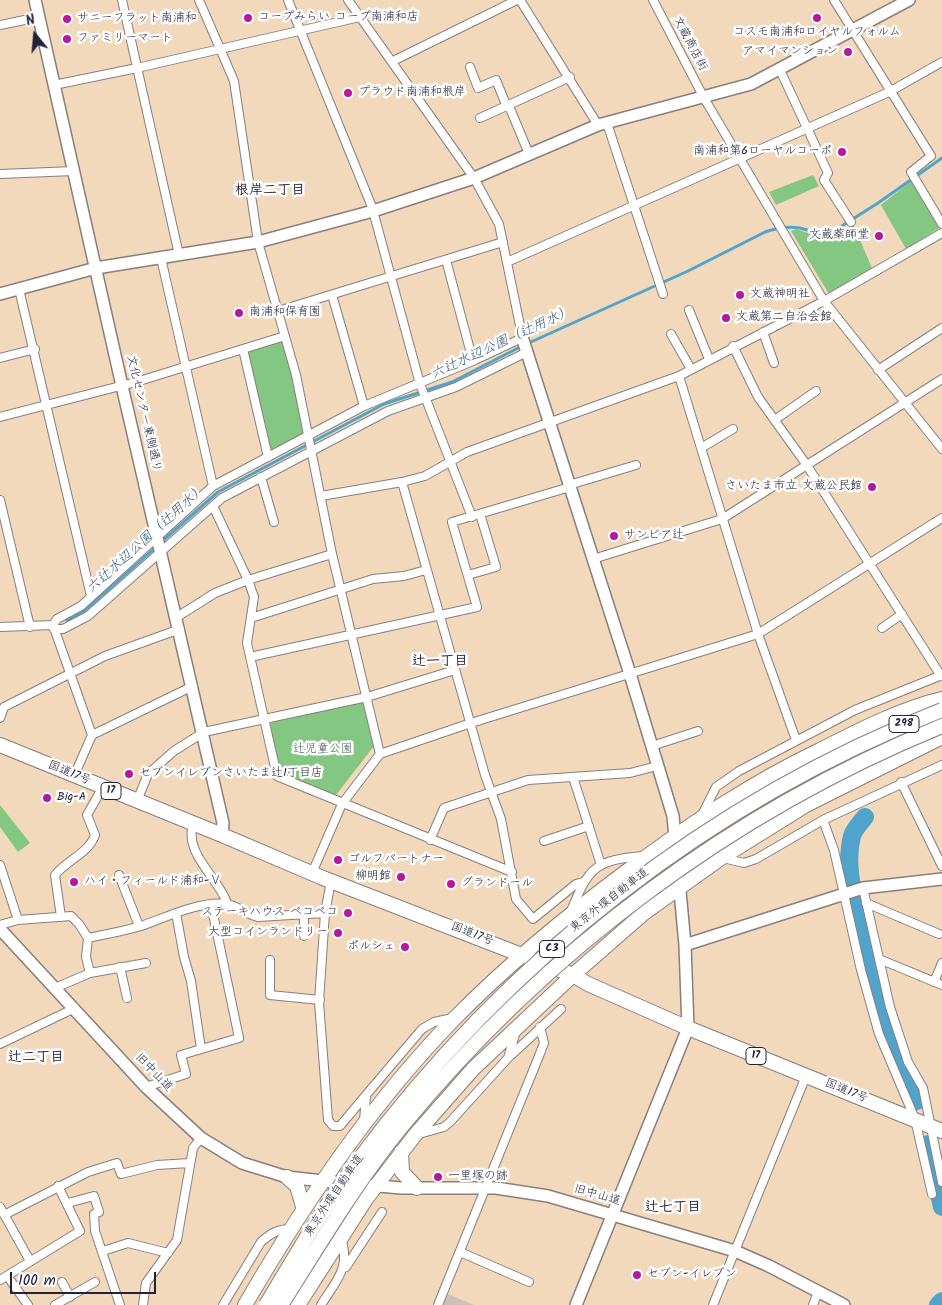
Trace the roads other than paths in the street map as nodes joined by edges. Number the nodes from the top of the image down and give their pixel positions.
1 (35, 0) edge
2 (122, 0) edge
3 (199, 0) edge
4 (288, 0) edge
5 (348, 0) edge
6 (518, 0) edge
7 (653, 0) edge
8 (834, 0) edge
9 (908, 0) edge
10 (39, 17) junction
11 (360, 17) junction
12 (0, 25) edge
13 (854, 30) junction
14 (301, 31) junction
15 (219, 49) junction
16 (393, 61) junction
17 (942, 62) edge
18 (470, 67) dead end
19 (137, 68) junction
20 (780, 70) junction
21 (570, 77) junction
22 (54, 85) junction
23 (889, 92) junction
24 (704, 98) junction
25 (508, 106) junction
26 (480, 118) dead end
27 (602, 124) junction
28 (807, 128) junction
29 (529, 154) junction
30 (740, 158) junction
31 (74, 171) junction
32 (0, 174) edge
33 (474, 178) junction
34 (632, 206) junction
35 (373, 211) junction
36 (851, 222) dead end
37 (942, 224) edge
38 (942, 233) edge
39 (258, 242) junction
40 (503, 242) junction
41 (179, 255) junction
42 (161, 258) junction
43 (446, 260) junction
44 (507, 262) junction
45 (96, 268) junction
46 (391, 277) junction
47 (19, 289) junction
48 (0, 294) edge
49 (332, 294) junction
50 (663, 294) dead end
51 (824, 301) junction
52 (690, 310) dead end
53 (278, 311) junction
54 (942, 328) edge
55 (763, 332) junction
56 (671, 334) dead end
57 (285, 336) junction
58 (524, 344) junction
59 (734, 346) junction
60 (243, 349) junction
61 (35, 350) junction
62 (0, 358) edge
63 (709, 360) junction
64 (473, 361) junction
65 (774, 364) dead end
66 (186, 366) junction
67 (691, 369) junction
68 (878, 370) junction
69 (679, 376) junction
70 (942, 379) edge
71 (122, 386) junction
72 (423, 391) junction
73 (816, 391) dead end
74 (905, 404) junction
75 (46, 405) junction
76 (364, 406) junction
77 (0, 417) edge
78 (776, 419) junction
79 (549, 422) junction
80 (734, 429) dead end
81 (310, 444) junction
82 (701, 448) junction
83 (942, 449) edge
84 (268, 457) junction
85 (448, 461) junction
86 (806, 464) junction
87 (636, 465) dead end
88 (261, 477) junction
89 (402, 482) junction
90 (214, 486) junction
91 (570, 486) junction
92 (320, 496) junction
93 (0, 500) edge
94 (213, 506) junction
95 (476, 515) junction
96 (942, 518) edge
97 (722, 519) junction
98 (274, 522) dead end
99 (160, 544) junction
100 (332, 554) junction
101 (593, 559) junction
102 (870, 563) junction
103 (426, 570) junction
104 (468, 576) junction
105 (248, 580) junction
106 (341, 589) junction
107 (91, 596) junction
108 (902, 614) junction
109 (177, 617) junction
110 (439, 617) junction
111 (251, 618) junction
112 (0, 627) edge
113 (30, 627) junction
114 (54, 627) junction
115 (882, 628) dead end
116 (180, 629) junction
117 (758, 634) junction
118 (352, 636) junction
119 (250, 657) junction
120 (455, 670) junction
121 (71, 673) junction
122 (630, 674) junction
123 (942, 675) edge
124 (193, 686) junction
125 (367, 697) junction
126 (942, 699) edge
127 (942, 709) edge
128 (0, 718) edge
129 (263, 721) junction
130 (471, 723) junction
131 (942, 725) edge
132 (204, 732) junction
133 (698, 732) dead end
134 (92, 735) junction
135 (942, 737) edge
136 (796, 740) junction
137 (0, 746) edge
138 (652, 746) junction
139 (380, 754) junction
140 (942, 764) edge
141 (657, 766) junction
142 (74, 776) junction
143 (573, 777) junction
144 (901, 782) junction
145 (103, 788) junction
146 (491, 792) junction
147 (137, 801) junction
148 (342, 804) junction
149 (701, 816) junction
150 (823, 820) junction
151 (193, 824) junction
152 (589, 826) junction
153 (222, 835) junction
154 (674, 835) junction
155 (430, 840) junction
156 (544, 841) dead end
157 (647, 856) junction
158 (721, 858) junction
159 (0, 865) edge
160 (601, 865) junction
161 (942, 866) edge
162 (512, 872) junction
163 (312, 873) junction
164 (119, 875) dead end
165 (942, 879) edge
166 (331, 881) junction
167 (583, 882) junction
168 (681, 887) junction
169 (863, 888) junction
170 (843, 896) junction
171 (866, 903) junction
172 (211, 904) junction
173 (227, 904) junction
174 (304, 913) junction
175 (325, 913) junction
176 (570, 913) junction
177 (176, 914) junction
178 (61, 917) junction
179 (18, 920) junction
180 (139, 926) junction
181 (0, 927) edge
182 (939, 934) dead end
183 (304, 936) dead end
184 (88, 938) junction
185 (685, 945) junction
186 (524, 955) junction
187 (879, 959) junction
188 (270, 960) dead end
189 (146, 962) dead end
190 (942, 963) edge
191 (120, 967) junction
192 (90, 973) junction
193 (572, 975) junction
194 (934, 982) junction
195 (942, 986) edge
196 (55, 988) junction
197 (127, 998) dead end
198 (320, 1000) junction
199 (74, 1008) junction
200 (561, 1010) dead end
201 (455, 1018) junction
202 (518, 1024) junction
203 (540, 1027) junction
204 (688, 1028) junction
205 (0, 1044) edge
206 (201, 1049) junction
207 (508, 1058) junction
208 (806, 1076) junction
209 (146, 1086) junction
210 (366, 1094) junction
211 (915, 1119) junction
212 (364, 1125) junction
213 (936, 1128) edge
214 (415, 1135) junction
215 (202, 1138) junction
216 (400, 1152) junction
217 (190, 1163) junction
218 (287, 1176) junction
219 (323, 1182) junction
220 (942, 1182) edge
221 (58, 1186) junction
222 (376, 1186) junction
223 (417, 1188) junction
224 (485, 1188) junction
225 (932, 1194) dead end
226 (68, 1203) junction
227 (304, 1210) junction
228 (2, 1211) edge
229 (382, 1212) dead end
230 (613, 1214) junction
231 (292, 1229) junction
232 (342, 1238) junction
233 (103, 1251) junction
234 (460, 1252) junction
235 (735, 1252) junction
236 (168, 1253) junction
237 (30, 1261) junction
238 (344, 1270) junction
239 (4, 1278) edge
240 (62, 1282) dead end
241 (95, 1282) dead end
242 (530, 1282) dead end
243 (818, 1292) junction
244 (70, 1296) junction
245 (28, 1305) edge
246 (55, 1305) edge
247 (120, 1305) edge
248 (143, 1305) edge
249 (223, 1305) edge
250 (245, 1305) edge
251 (266, 1305) edge
252 (281, 1305) edge
253 (298, 1305) edge
254 (321, 1305) edge
255 (438, 1305) edge
256 (576, 1305) edge
257 (713, 1305) edge
258 (812, 1305) edge
259 (844, 1305) edge

1 - 10 street, 文化センター東側通り
2 - 19 street
3 - 15 street
4 - 14 street
5 - 11 street
6 - 16 street
6 - 21 street
7 - 24 street, 文蔵商店街
8 - 13 street
9 - 13 street
10 - 12 street
10 - 22 street, 文化センター東側通り
11 - 14 street
11 - 16 street
13 - 20 street
13 - 23 street
14 - 15 street
14 - 35 street
15 - 19 street
15 - 39 street
16 - 33 street
17 - 23 street
18 - 25 street
19 - 22 street
19 - 41 street
20 - 24 street
20 - 28 street
21 - 25 street
21 - 27 street
22 - 31 street, 文化センター東側通り
23 - 28 street
23 - 37 street
24 - 27 street
24 - 30 street, 文蔵商店街
25 - 26 street
25 - 29 street
27 - 29 street
27 - 34 street
28 - 30 street
28 - 36 street
29 - 33 street
30 - 34 street
30 - 51 street, 文蔵商店街
31 - 32 street
31 - 45 street, 文化センター東側通り
33 - 35 street
33 - 40 street
34 - 44 street
34 - 50 street
35 - 39 street
35 - 46 street
38 - 51 street
39 - 41 street
39 - 53 street
40 - 43 street
40 - 44 street
41 - 42 street
42 - 45 street
42 - 66 street
43 - 46 street
43 - 64 street
44 - 58 street
45 - 47 street
45 - 71 street, 文化センター東側通り
46 - 49 street
46 - 72 street
47 - 48 street
47 - 61 street
49 - 53 street
49 - 76 street
51 - 55 street
51 - 68 street, 文蔵商店街
52 - 63 street
53 - 57 street
54 - 68 street
55 - 59 street
55 - 65 street
56 - 67 street
57 - 60 street
57 - 81 street
58 - 64 street
58 - 72 street
58 - 79 street
59 - 63 street
59 - 78 street
60 - 66 street
60 - 84 street
61 - 62 street
61 - 75 street
63 - 67 street
64 - 72 street
66 - 71 street
66 - 90 street
67 - 69 street
68 - 74 street, 文蔵商店街
69 - 79 street
69 - 82 street
70 - 74 street
71 - 75 street
71 - 99 street, 文化センター東側通り
72 - 76 street
72 - 81 street
72 - 85 street
73 - 78 street
74 - 83 street, 文蔵商店街
74 - 86 street
75 - 77 street
75 - 107 street
76 - 81 street
78 - 86 street
79 - 85 street
79 - 91 street
80 - 82 street
81 - 84 street
81 - 88 street
81 - 92 street
82 - 97 street
84 - 90 street
85 - 89 street
85 - 95 street
86 - 97 street
86 - 102 street
87 - 91 street
88 - 94 street
88 - 98 street
89 - 92 street
89 - 103 street
90 - 99 street
91 - 95 street
91 - 101 street
92 - 100 street
93 - 113 street
94 - 99 street
94 - 105 street
95 - 104 street
95 - 104 street
96 - 102 street
97 - 101 street
97 - 117 street
99 - 107 street
99 - 109 street, 文化センター東側通り
99 - 114 street
100 - 105 street
100 - 106 street
101 - 122 street
102 - 108 street
102 - 117 street
103 - 106 street
103 - 110 street
104 - 110 street
105 - 109 street
105 - 111 street
106 - 111 street
106 - 118 street
107 - 114 street
108 - 115 street
108 - 123 street
109 - 116 street, 文化センター東側通り
110 - 118 street
110 - 120 street
111 - 119 street
112 - 113 street
113 - 114 street
114 - 121 street
116 - 121 street
116 - 124 street, 文化センター東側通り
117 - 122 street
117 - 136 street
118 - 119 street
118 - 125 street
119 - 129 street
120 - 125 street
120 - 130 street
121 - 128 street
121 - 134 street
122 - 130 street
122 - 138 street
123 - 136 street
124 - 132 street, 文化センター東側通り
124 - 134 street
125 - 129 street
125 - 139 street
126 - 149 highway
127 - 131 highway, 298
127 - 251 highway, 東京外環自動車道 / C3, bridge
129 - 132 street
129 - 148 street
130 - 139 street
130 - 146 street
131 - 252 highway, 東京外環自動車道 / C3, bridge
132 - 147 street
132 - 153 street, 文化センター東側通り
133 - 138 street
134 - 142 street
135 - 158 highway
136 - 149 street
137 - 142 highway, 国道17号 / 17
138 - 141 street
139 - 148 street
140 - 144 street
141 - 143 street
141 - 154 street
142 - 145 highway, 国道17号 / 17
143 - 146 street
143 - 152 street
144 - 150 street
144 - 161 street
145 - 147 highway, 国道17号 / 17
145 - 178 street
146 - 155 street
146 - 162 street
147 - 151 highway, 国道17号 / 17
148 - 155 street
148 - 163 street
149 - 154 highway
150 - 158 street
150 - 170 street
151 - 153 highway, 国道17号 / 17
151 - 173 street
152 - 156 street
152 - 160 street
153 - 163 highway, 国道17号 / 17
154 - 157 highway
154 - 168 street
155 - 162 street
157 - 160 street
157 - 176 highway
158 - 168 highway
159 - 179 street
160 - 167 street
162 - 167 street
163 - 166 highway, 国道17号 / 17
164 - 180 street
165 - 169 street
166 - 175 street
166 - 186 highway, 国道17号 / 17
167 - 176 street
168 - 185 street
168 - 193 highway
169 - 170 street
169 - 171 street
170 - 185 street
170 - 211 street
171 - 182 street
171 - 187 street
172 - 173 street
172 - 177 street
172 - 206 street
173 - 174 street
174 - 175 street
174 - 183 street
175 - 198 street
176 - 186 highway
177 - 180 street
177 - 206 street
178 - 179 street
178 - 184 street
179 - 181 street
180 - 184 street
181 - 196 street, 旧中山道
184 - 192 street
185 - 204 street
186 - 193 highway, 国道17号 / 17
186 - 201 highway
187 - 194 street
187 - 213 street
188 - 198 street
189 - 191 street
190 - 194 street
191 - 192 street
191 - 197 street
192 - 196 street
193 - 202 highway
193 - 204 highway, 国道17号 / 17
194 - 195 street
196 - 199 street, 旧中山道
198 - 210 street
199 - 205 street
199 - 209 street, 旧中山道
200 - 203 street
201 - 210 street
201 - 212 highway
202 - 207 street
202 - 214 highway
203 - 207 street
203 - 224 street
204 - 208 highway, 国道17号 / 17
204 - 230 street
206 - 209 street
207 - 214 street
208 - 211 highway, 国道17号 / 17
208 - 235 street
209 - 215 street, 旧中山道
210 - 212 street
211 - 213 highway, 国道17号 / 17
211 - 225 street
212 - 219 highway
213 - 220 street
214 - 216 highway
215 - 217 street
215 - 218 street, 旧中山道
216 - 222 highway
216 - 223 highway
217 - 221 street
217 - 236 street
218 - 219 street, 旧中山道
218 - 227 highway
219 - 222 street, 旧中山道
219 - 227 highway
221 - 226 street
221 - 228 street
222 - 223 street, 旧中山道
222 - 232 highway
223 - 224 street, 旧中山道
224 - 230 street, 旧中山道
224 - 234 street
226 - 233 street
226 - 237 street
227 - 231 highway
228 - 237 street
229 - 238 street
230 - 235 street, 旧中山道
230 - 256 street
231 - 249 street
231 - 250 highway
232 - 238 street
232 - 253 highway
233 - 236 street
233 - 247 street
234 - 242 street
234 - 255 street
235 - 243 street, 旧中山道
235 - 257 street
236 - 248 street
237 - 239 street
238 - 254 street
239 - 245 street
240 - 244 street
241 - 244 street
243 - 258 street
243 - 259 street, 旧中山道
244 - 246 street

